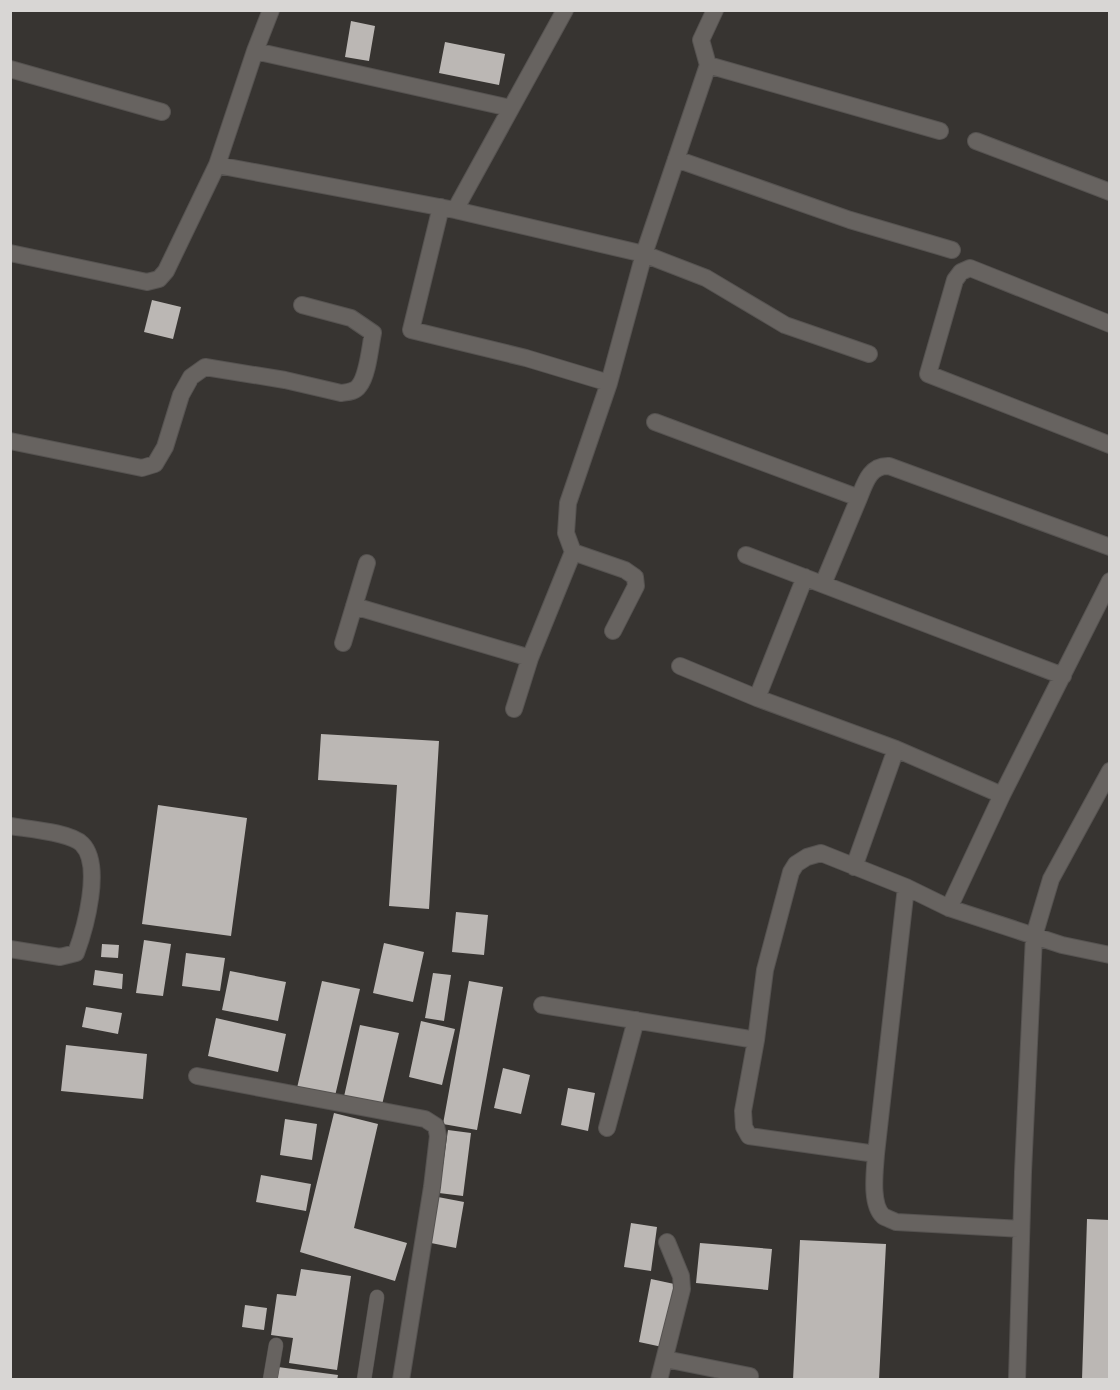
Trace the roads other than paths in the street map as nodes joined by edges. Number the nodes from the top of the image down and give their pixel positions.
1 (271, 10) edge
2 (565, 10) edge
3 (715, 10) edge
4 (255, 51) junction
5 (708, 64) junction
6 (10, 69) edge
7 (510, 108) junction
8 (162, 112) dead end
9 (940, 131) dead end
10 (976, 141) dead end
11 (676, 159) junction
12 (217, 165) junction
13 (1110, 192) edge
14 (448, 208) junction
15 (952, 250) dead end
16 (10, 253) edge
17 (644, 254) junction
18 (302, 305) dead end
19 (1110, 324) edge
20 (869, 354) dead end
21 (609, 383) junction
22 (655, 422) dead end
23 (10, 441) edge
24 (1110, 445) edge
25 (859, 498) junction
26 (1110, 547) edge
27 (573, 552) junction
28 (746, 555) dead end
29 (367, 563) dead end
30 (805, 577) junction
31 (1110, 581) edge
32 (823, 584) junction
33 (354, 606) junction
34 (613, 631) dead end
35 (343, 643) dead end
36 (530, 658) junction
37 (680, 666) dead end
38 (1063, 676) junction
39 (757, 699) junction
40 (514, 709) dead end
41 (896, 749) junction
42 (1110, 771) edge
43 (1002, 795) junction
44 (10, 826) edge
45 (854, 867) junction
46 (906, 887) junction
47 (949, 908) junction
48 (1034, 936) junction
49 (10, 949) edge
50 (1110, 955) edge
51 (542, 1005) dead end
52 (636, 1020) junction
53 (756, 1040) junction
54 (197, 1076) dead end
55 (607, 1128) dead end
56 (876, 1154) junction
57 (1021, 1229) junction
58 (667, 1242) dead end
59 (377, 1297) dead end
60 (276, 1345) dead end
61 (665, 1359) junction
62 (750, 1376) dead end
63 (270, 1380) edge
64 (364, 1380) edge
65 (401, 1380) edge
66 (659, 1380) edge
67 (1017, 1380) edge

1 - 4 street
2 - 7 street
3 - 5 street
4 - 7 street
4 - 12 street
5 - 9 street
5 - 11 street
6 - 8 street
7 - 14 street
10 - 13 street
11 - 15 street
11 - 17 street
12 - 14 street
12 - 16 street
14 - 17 street
14 - 21 street
17 - 20 street
17 - 21 street
18 - 23 street
19 - 24 street
21 - 27 street
22 - 25 street
25 - 26 street
25 - 32 street
27 - 34 street
27 - 36 street
28 - 30 street
29 - 33 street
30 - 32 street
30 - 39 street
31 - 38 street
32 - 38 street
33 - 35 street
33 - 36 street
36 - 40 street
37 - 39 street
38 - 43 street
39 - 41 street
41 - 43 street
41 - 45 street
42 - 48 street
43 - 47 street
44 - 49 street
45 - 46 street
45 - 53 street
46 - 47 street
46 - 56 street
47 - 48 street
48 - 50 street
48 - 57 street
51 - 52 street
52 - 53 street
52 - 55 street
53 - 56 street
54 - 65 street
56 - 57 street
57 - 67 street
58 - 61 street
59 - 64 lane
60 - 63 lane
61 - 62 street
61 - 66 street

